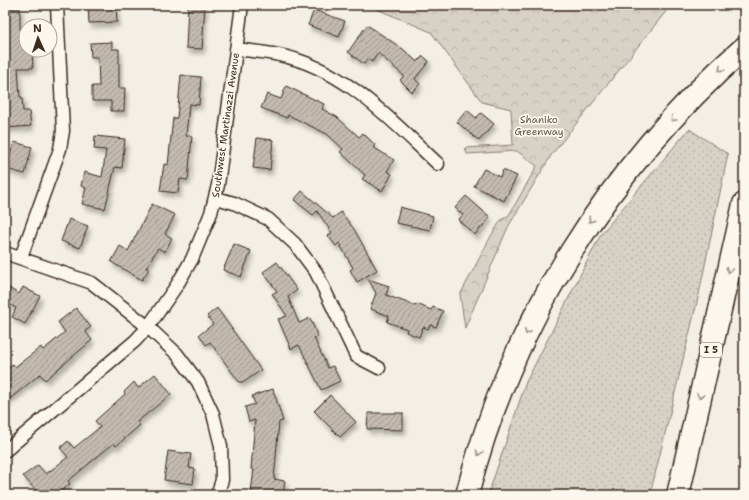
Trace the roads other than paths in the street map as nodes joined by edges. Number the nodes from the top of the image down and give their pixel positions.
1 (57, 5) edge
2 (242, 5) edge
3 (744, 48) edge
4 (236, 49) junction
5 (438, 164) dead end
6 (216, 198) junction
7 (744, 204) edge
8 (5, 253) edge
9 (21, 258) junction
10 (148, 327) junction
11 (379, 368) dead end
12 (5, 451) edge
13 (217, 495) edge
14 (468, 495) edge
15 (678, 495) edge

1 - 9 street
2 - 4 street, Southwest Martinazzi Avenue
3 -> 14 highway
4 - 5 street
4 - 6 street, Southwest Martinazzi Avenue
6 - 10 street, Southwest Martinazzi Avenue
6 - 11 street
7 -> 15 highway, I 5
8 - 9 street
9 - 10 street
10 - 12 street, Southwest Martinazzi Avenue
10 - 13 street

